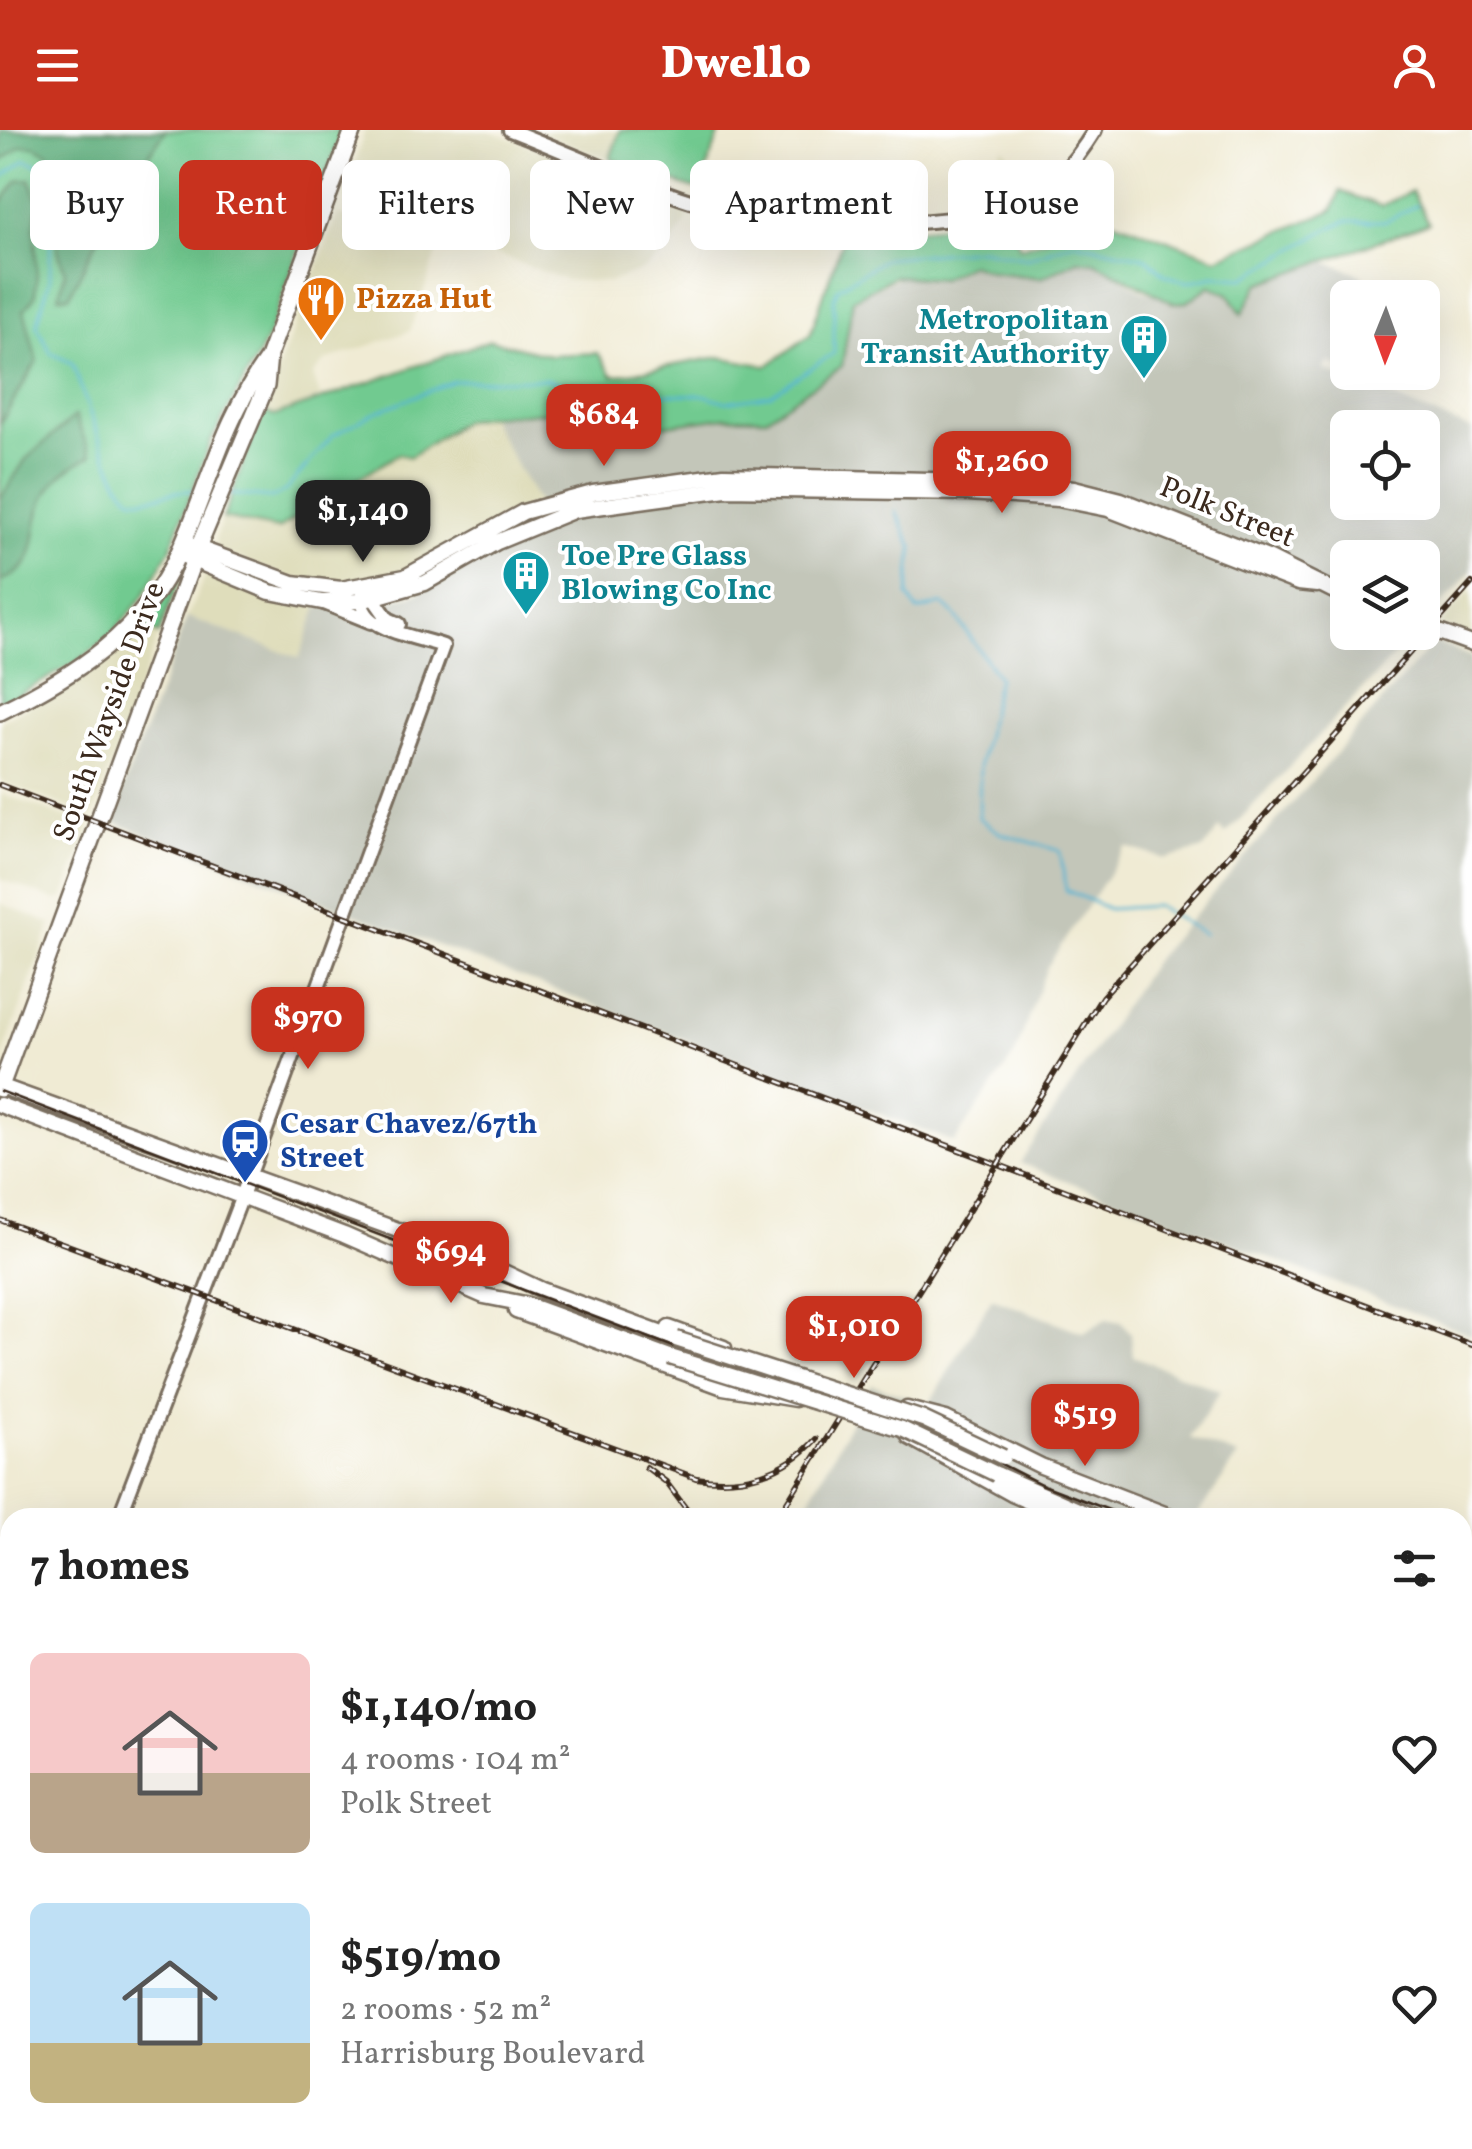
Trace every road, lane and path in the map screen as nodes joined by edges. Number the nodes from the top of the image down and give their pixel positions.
1 (352, 130) edge
2 (510, 130) edge
3 (1095, 130) edge
4 (270, 355) junction
5 (188, 552) junction
6 (1330, 590) edge
7 (366, 596) junction
8 (322, 602) junction
9 (371, 622) junction
10 (1440, 632) edge
11 (408, 633) junction
12 (1472, 644) edge
13 (0, 712) edge
14 (0, 1087) edge
15 (0, 1105) edge
16 (248, 1175) junction
17 (242, 1196) junction
18 (522, 1278) junction
19 (484, 1296) junction
20 (917, 1410) junction
21 (907, 1436) junction
22 (123, 1508) edge
23 (1044, 1508) edge
24 (1073, 1508) edge
25 (1126, 1508) edge
26 (1149, 1508) edge

1 - 4 main road, South Wayside Drive
2 - 3 street
4 - 5 main road, South Wayside Drive
4 - 5 main road, South Wayside Drive
5 - 7 main road, Polk Street
5 - 8 main road, Polk Street
5 - 13 main road
5 - 14 main road, South Wayside Drive
6 - 7 main road, Polk Street
7 - 8 main road, Polk Street
7 - 9 street
7 - 11 street
8 - 9 street
9 - 11 street
10 - 12 main road
11 - 16 street
14 - 16 main road
15 - 17 main road
16 - 17 street
16 - 18 main road
17 - 19 main road
17 - 22 street
18 - 20 main road
18 - 25 main road, bridge
19 - 21 main road
19 - 24 main road, bridge
20 - 21 main road
20 - 26 main road
21 - 23 main road

